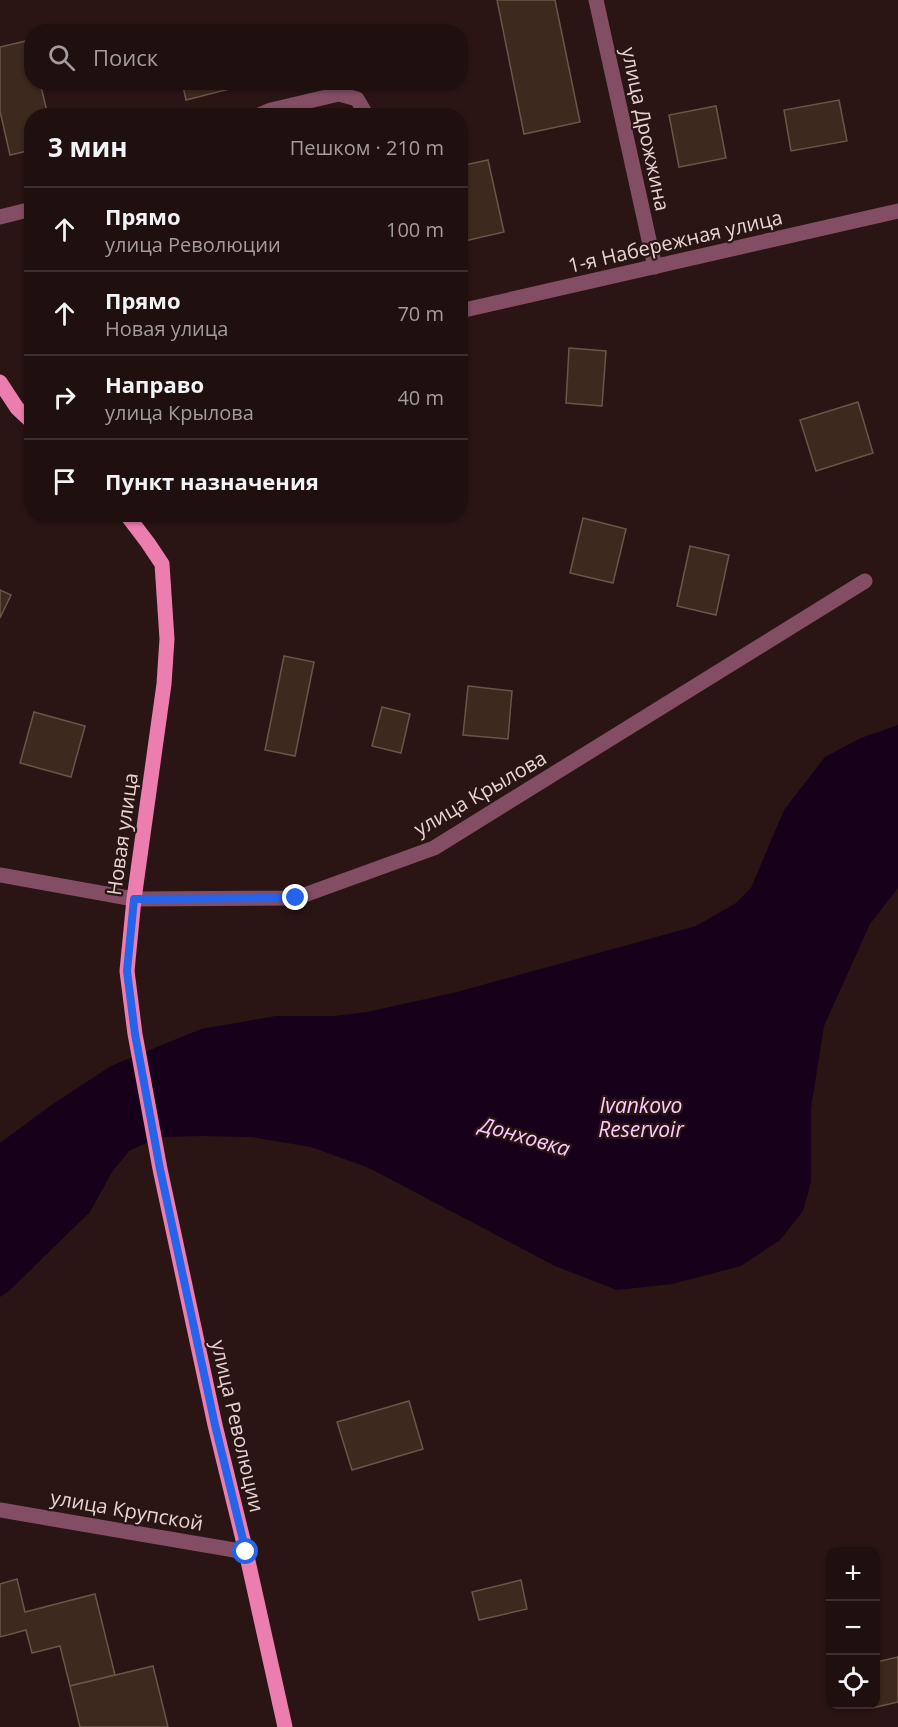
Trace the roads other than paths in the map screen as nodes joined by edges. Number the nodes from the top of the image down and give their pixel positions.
1 (596, 0) edge
2 (280, 108) edge
3 (362, 108) edge
4 (24, 211) edge
5 (898, 211) edge
6 (0, 217) edge
7 (655, 267) junction
8 (468, 309) edge
9 (0, 382) edge
10 (24, 406) edge
11 (132, 522) edge
12 (865, 581) dead end
13 (0, 875) edge
14 (134, 899) junction
15 (160, 1169) joint
16 (0, 1510) edge
17 (246, 1552) junction
18 (285, 1727) edge

1 - 7 street, улица Дрожжина
2 - 3 street
4 - 6 street
5 - 7 street, 1-я Набережная улица
7 - 8 street, 1-я Набережная улица
9 - 10 main road
11 - 14 main road, Новая улица
12 - 14 street, улица Крылова
13 - 14 street, улица Крылова
14 - 15 main road, Новая улица
15 - 17 main road, улица Революции
16 - 17 street, улица Крупской
17 - 18 main road, улица Революции

